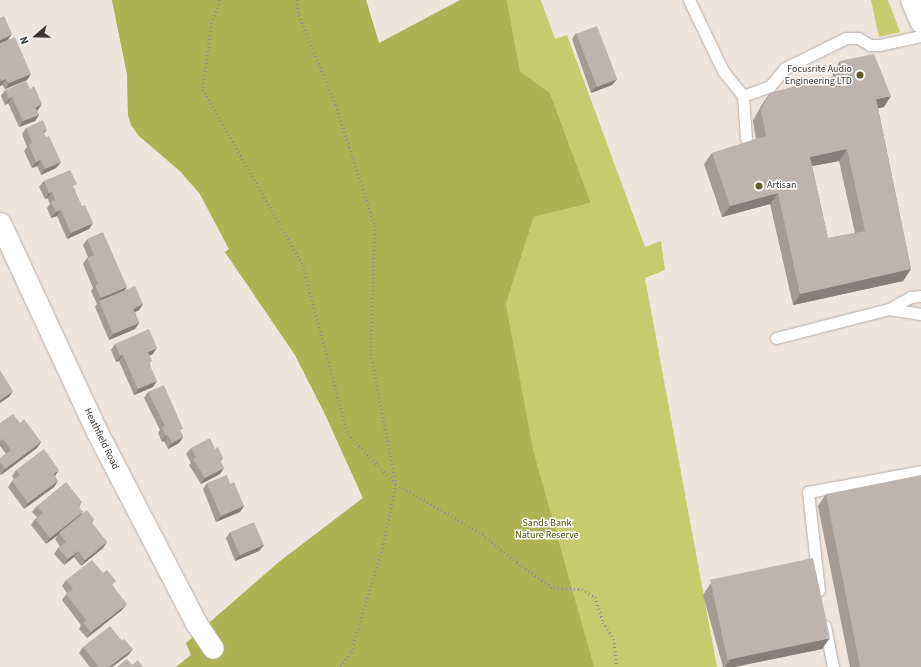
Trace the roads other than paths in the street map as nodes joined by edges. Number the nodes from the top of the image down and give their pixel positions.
1 (689, 0) edge
2 (911, 0) edge
3 (921, 22) edge
4 (921, 36) edge
5 (743, 96) junction
6 (746, 138) dead end
7 (0, 223) edge
8 (921, 296) edge
9 (889, 309) junction
10 (921, 314) edge
11 (776, 338) dead end
12 (921, 471) edge
13 (821, 601) edge
14 (823, 615) edge
15 (213, 648) dead end
16 (834, 667) edge

1 - 5 lane
2 - 3 street
4 - 5 lane
5 - 6 lane
7 - 15 street, Heathfield Road
8 - 9 lane
9 - 10 lane
9 - 11 lane
12 - 13 lane
14 - 16 lane

